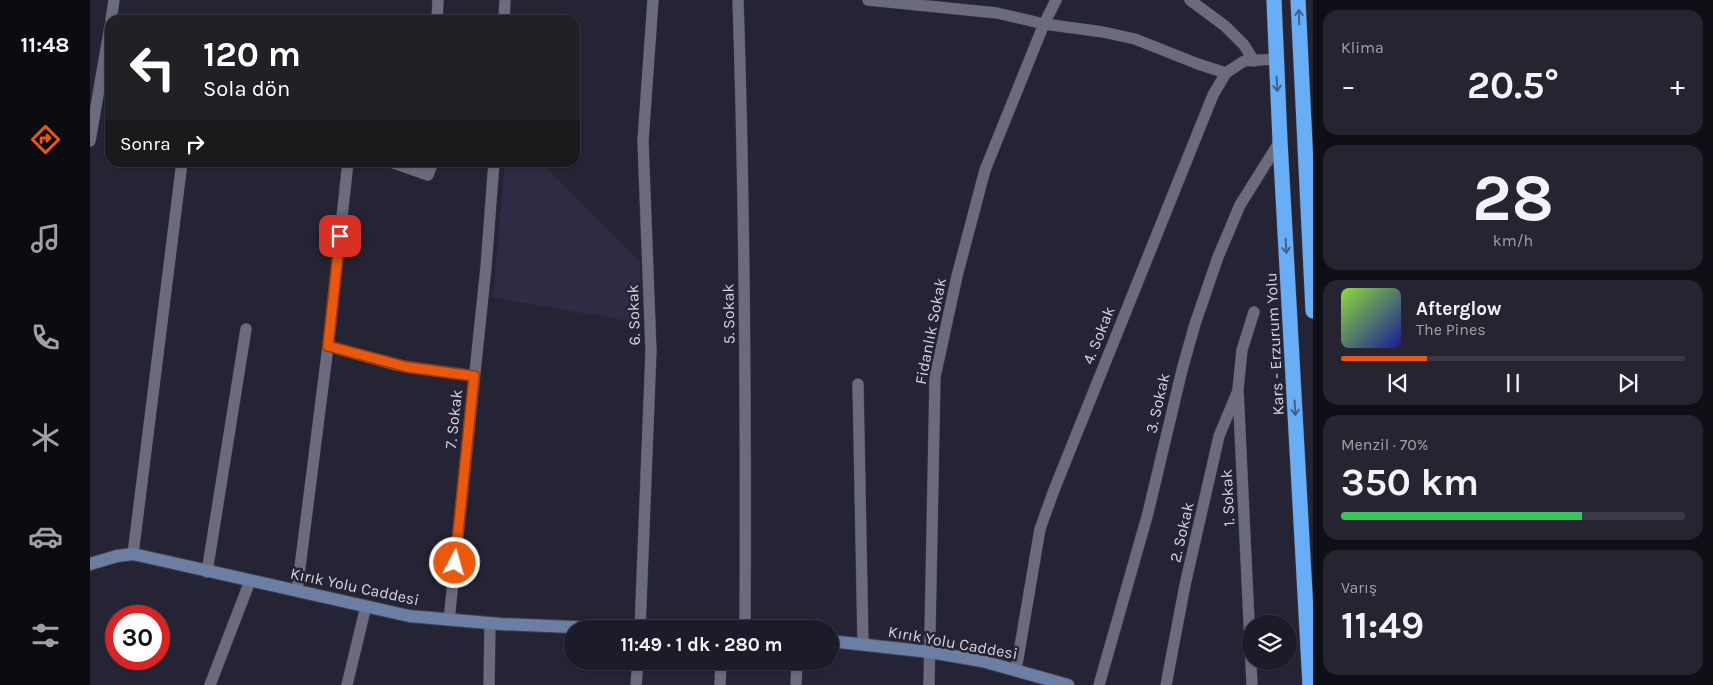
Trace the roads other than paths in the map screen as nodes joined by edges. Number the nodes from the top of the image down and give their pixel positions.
1 (114, 0) edge
2 (438, 0) edge
3 (505, 0) edge
4 (653, 0) edge
5 (738, 0) edge
6 (868, 0) edge
7 (1056, 0) edge
8 (1190, 0) edge
9 (1274, 0) edge
10 (1298, 0) edge
11 (112, 15) edge
12 (437, 15) edge
13 (504, 15) edge
14 (1044, 24) junction
15 (1276, 59) junction
16 (1254, 61) junction
17 (1226, 73) junction
18 (105, 75) edge
19 (1308, 120) edge
20 (1280, 141) junction
21 (90, 142) edge
22 (181, 167) edge
23 (347, 167) edge
24 (405, 167) edge
25 (431, 167) edge
26 (494, 167) edge
27 (1313, 310) edge
28 (1254, 312) dead end
29 (246, 329) dead end
30 (328, 346) junction
31 (474, 376) junction
32 (858, 384) dead end
33 (1238, 389) junction
34 (133, 554) junction
35 (90, 564) edge
36 (207, 572) junction
37 (250, 581) junction
38 (297, 591) junction
39 (366, 606) junction
40 (449, 620) junction
41 (640, 620) edge
42 (745, 620) edge
43 (490, 623) junction
44 (564, 626) edge
45 (839, 641) edge
46 (864, 644) junction
47 (930, 652) junction
48 (637, 670) edge
49 (721, 670) edge
50 (797, 670) edge
51 (1016, 670) junction
52 (1042, 681) edge
53 (210, 685) edge
54 (347, 685) edge
55 (489, 685) edge
56 (636, 685) edge
57 (720, 685) edge
58 (796, 685) edge
59 (929, 685) edge
60 (1068, 685) edge
61 (1099, 685) edge
62 (1166, 685) edge
63 (1252, 685) edge
64 (1310, 685) edge

1 - 11 street
2 - 12 street
3 - 13 street
4 - 41 street, 6. Sokak
5 - 42 street, 5. Sokak
6 - 14 street
7 - 14 street, Fidanlık Sokak
8 - 16 street
9 - 15 highway, Kars - Erzurum Yolu
19 -> 10 highway
14 - 17 street
14 - 47 street, Fidanlık Sokak
15 - 16 street
15 -> 20 highway, Kars - Erzurum Yolu
16 - 17 street
17 - 51 street, 4. Sokak
18 - 21 street
19 - 27 highway
20 - 61 street, 3. Sokak
20 -> 64 highway, Kars - Erzurum Yolu
22 - 34 street
23 - 30 street
24 - 25 street
26 - 31 street, 7. Sokak
28 - 33 street, 1. Sokak
29 - 36 street
30 - 31 street
30 - 38 street
31 - 40 street, 7. Sokak
32 - 46 street
33 - 62 street, 2. Sokak
33 - 63 street, 1. Sokak
34 - 35 street, Kırık Yolu Caddesi
34 - 36 street, Kırık Yolu Caddesi
36 - 37 street, Kırık Yolu Caddesi
37 - 38 street, Kırık Yolu Caddesi
37 - 53 street
38 - 39 street, Kırık Yolu Caddesi
39 - 40 street, Kırık Yolu Caddesi
39 - 54 street
40 - 43 street, Kırık Yolu Caddesi
43 - 44 street, Kırık Yolu Caddesi
43 - 55 street
45 - 46 street, Kırık Yolu Caddesi
46 - 47 street, Kırık Yolu Caddesi
47 - 51 street, Kırık Yolu Caddesi
47 - 59 street, Fidanlık Sokak
48 - 56 street
49 - 57 street
50 - 58 street
51 - 52 street, Kırık Yolu Caddesi
52 - 60 street, Kırık Yolu Caddesi

